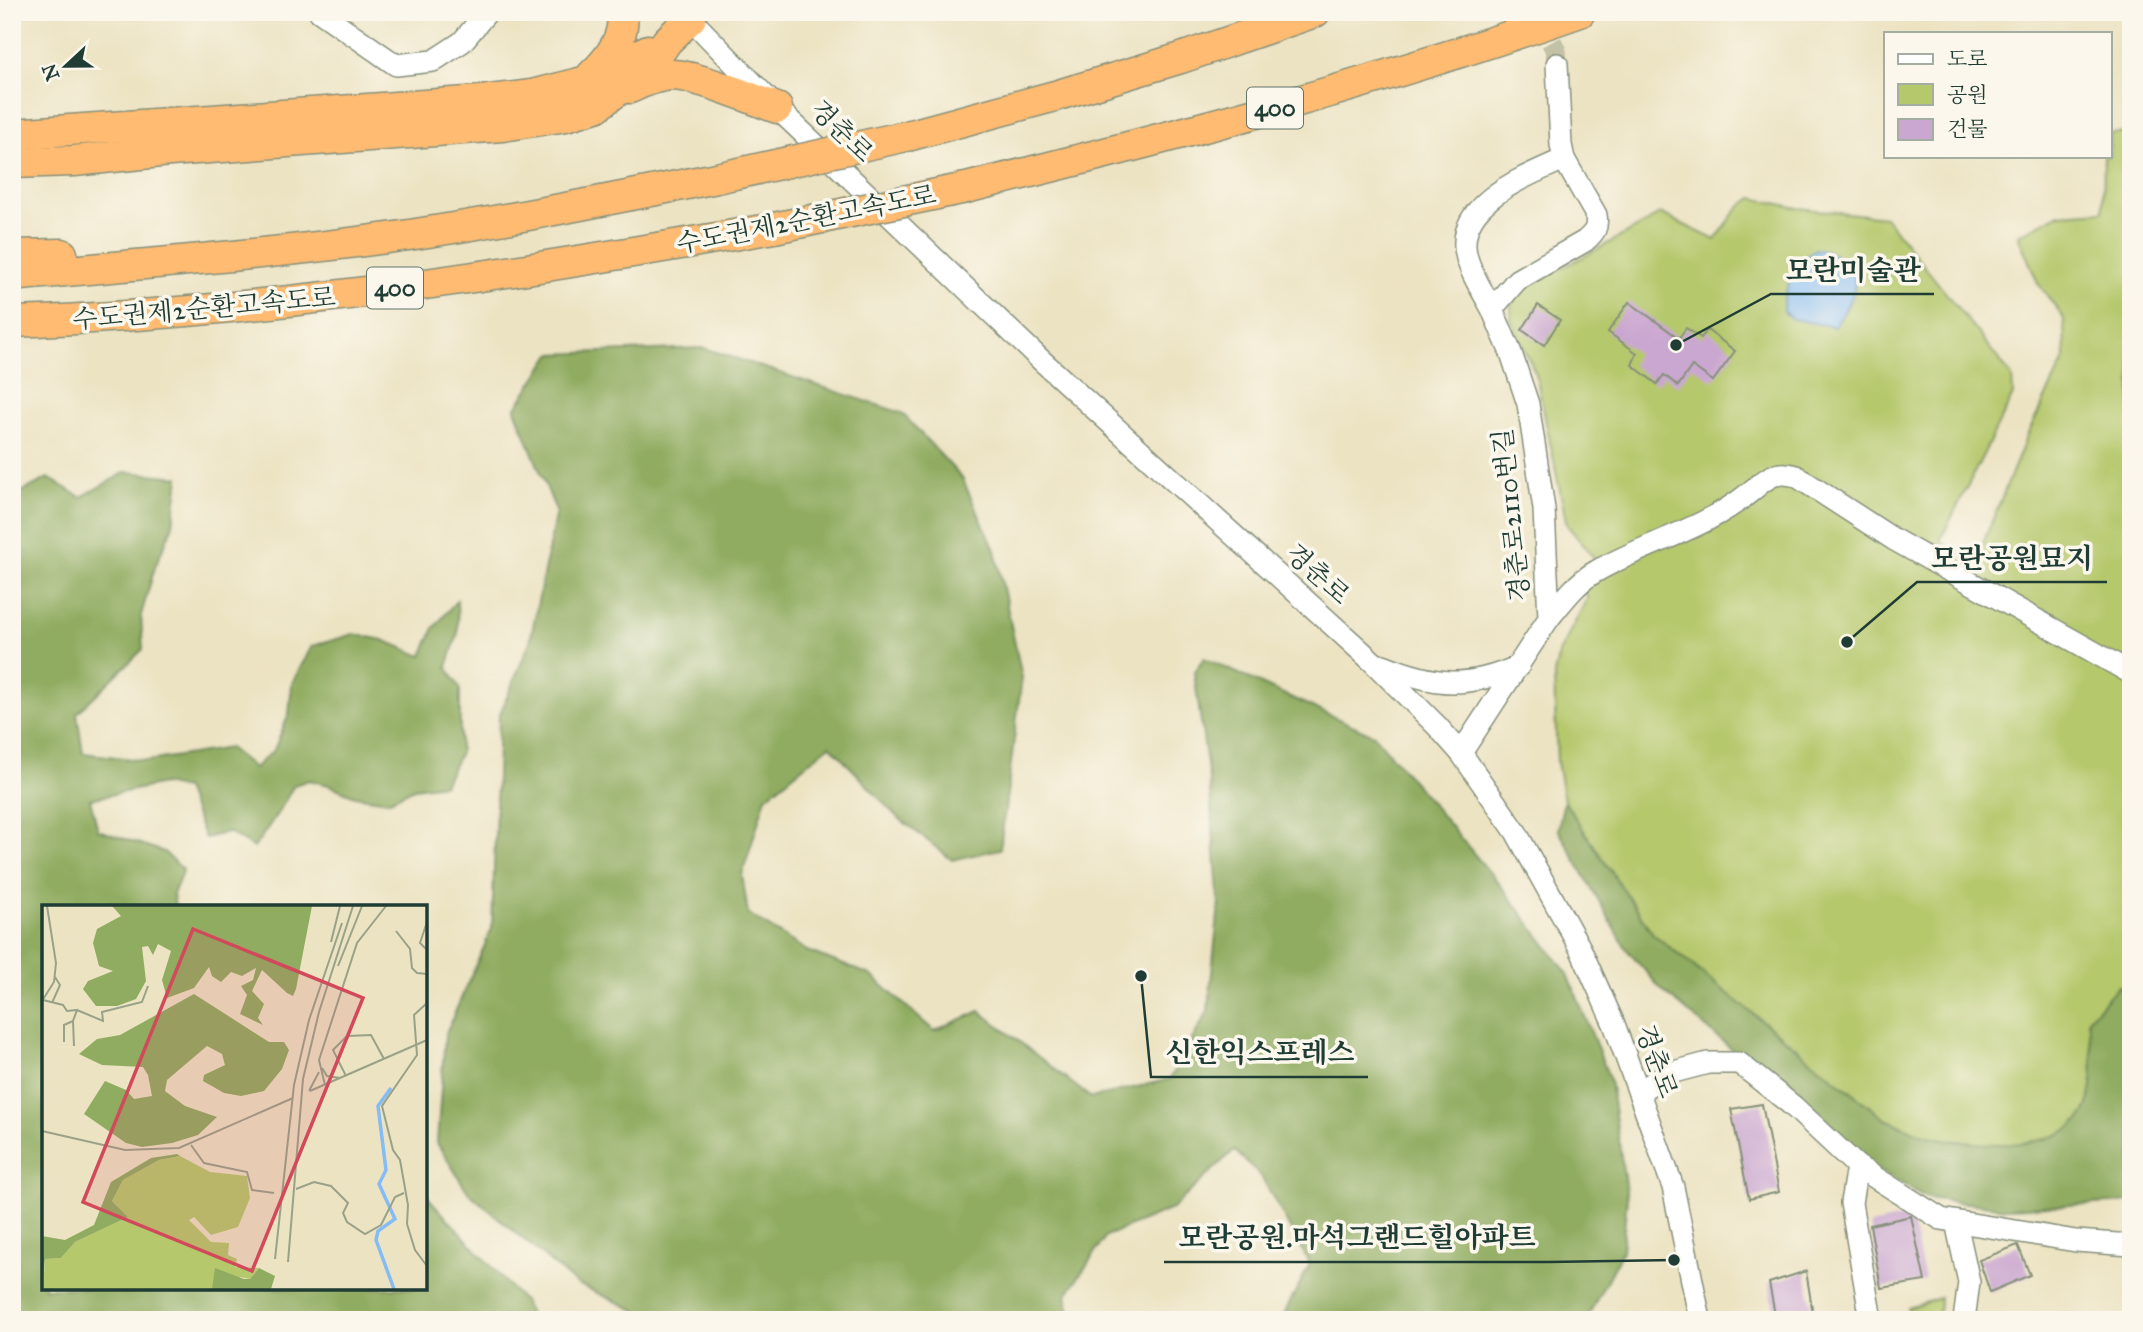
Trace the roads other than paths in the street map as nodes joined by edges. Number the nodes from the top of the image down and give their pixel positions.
1 (320, 12) edge
2 (487, 12) edge
3 (622, 12) edge
4 (1315, 12) edge
5 (1580, 12) edge
6 (687, 15) edge
7 (1557, 64) tunnel mouth
8 (592, 94) junction
9 (777, 108) junction
10 (12, 134) edge
11 (1564, 159) junction
12 (12, 163) edge
13 (12, 255) edge
14 (216, 257) junction
15 (12, 276) edge
16 (1492, 309) junction
17 (12, 324) edge
18 (1549, 618) junction
19 (1372, 661) junction
20 (1519, 666) junction
21 (2131, 673) edge
22 (1461, 753) junction
23 (1639, 1092) junction
24 (1857, 1166) junction
25 (1956, 1222) junction
26 (2131, 1245) edge
27 (1700, 1320) edge
28 (1871, 1320) edge
29 (1964, 1320) edge

1 - 2 street
3 - 8 highway
4 - 14 highway, 수도권제2순환고속도로 / 400, bridge
5 - 17 highway, 수도권제2순환고속도로 / 400, bridge
6 - 8 highway
6 - 9 street, 경춘로
7 - 11 street
8 - 9 highway
8 - 10 highway
8 - 12 highway
9 - 19 street, 경춘로
11 - 16 street, 경춘로2110번길
11 - 16 street
13 - 14 highway
14 - 15 highway, 수도권제2순환고속도로 / 400
16 - 18 street, 경춘로2110번길
18 - 20 street, 경춘로2110번길
18 - 21 street
19 - 20 street
19 - 22 street, 경춘로
20 - 22 street, 경춘로2110번길
22 - 23 street, 경춘로
23 - 24 street
23 - 27 street, 경춘로
24 - 25 street
24 - 28 street
25 - 26 street
25 - 29 street

